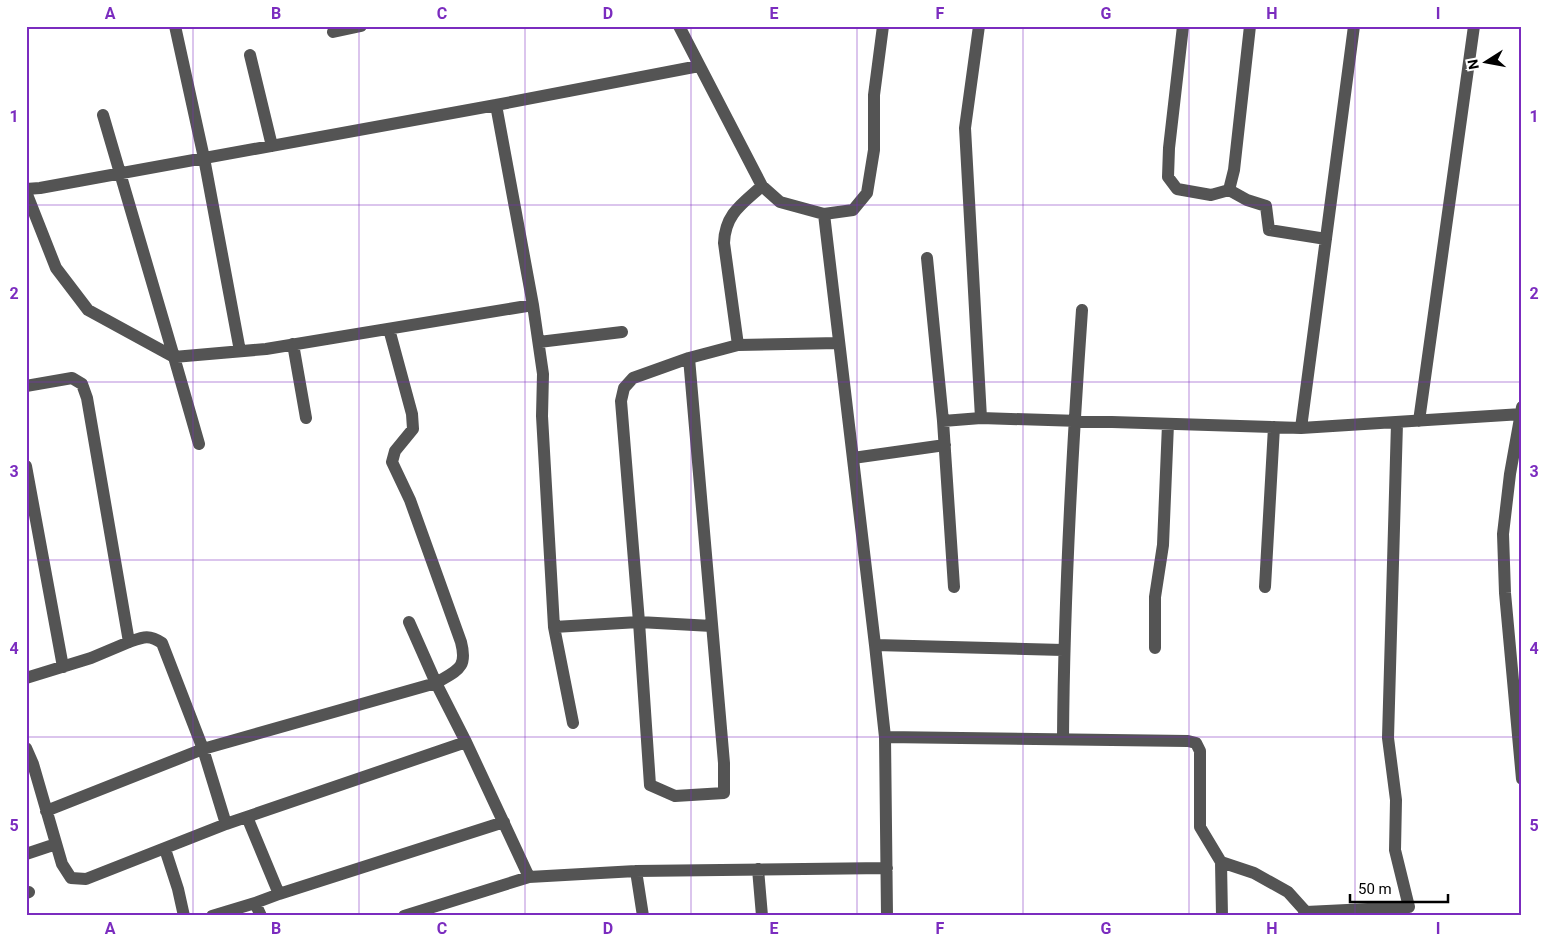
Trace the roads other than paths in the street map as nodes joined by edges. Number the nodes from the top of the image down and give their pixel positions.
1 (175, 26) edge
2 (361, 26) edge
3 (679, 26) edge
4 (883, 26) edge
5 (979, 26) edge
6 (1182, 26) edge
7 (1250, 26) edge
8 (1354, 26) edge
9 (1474, 26) edge
10 (333, 32) dead end
11 (250, 55) dead end
12 (700, 66) junction
13 (496, 105) junction
14 (103, 115) dead end
15 (272, 146) junction
16 (204, 158) junction
17 (120, 173) junction
18 (762, 186) junction
19 (26, 190) edge
20 (1229, 190) junction
21 (824, 214) junction
22 (1326, 238) junction
23 (927, 258) dead end
24 (533, 305) junction
25 (1082, 310) dead end
26 (389, 329) junction
27 (622, 332) dead end
28 (539, 342) junction
29 (839, 343) junction
30 (293, 344) junction
31 (738, 345) junction
32 (240, 351) junction
33 (174, 357) junction
34 (689, 358) junction
35 (26, 386) edge
36 (1521, 412) edge
37 (306, 418) dead end
38 (981, 418) junction
39 (943, 421) junction
40 (1074, 421) junction
41 (1419, 421) junction
42 (1397, 423) junction
43 (1168, 424) junction
44 (1274, 427) junction
45 (1301, 428) junction
46 (200, 444) dead end
47 (945, 445) junction
48 (853, 458) junction
49 (26, 466) edge
50 (954, 587) dead end
51 (1265, 587) dead end
52 (409, 622) dead end
53 (639, 622) junction
54 (712, 626) junction
55 (554, 627) junction
56 (129, 642) junction
57 (875, 645) junction
58 (1155, 648) dead end
59 (1063, 650) junction
60 (63, 667) junction
61 (26, 678) edge
62 (436, 683) junction
63 (1519, 708) edge
64 (572, 722) dead end
65 (885, 737) junction
66 (1063, 738) junction
67 (466, 742) junction
68 (26, 748) edge
69 (203, 749) junction
70 (30, 765) edge
71 (1522, 779) edge
72 (46, 811) junction
73 (247, 818) junction
74 (504, 822) junction
75 (226, 824) junction
76 (56, 844) junction
77 (165, 849) junction
78 (26, 854) edge
79 (1221, 862) junction
80 (887, 868) junction
81 (758, 869) junction
82 (636, 871) junction
83 (530, 877) junction
84 (280, 894) junction
85 (255, 903) junction
86 (1305, 914) edge
87 (184, 916) edge
88 (212, 916) edge
89 (262, 916) edge
90 (404, 916) edge
91 (643, 916) edge
92 (762, 916) edge
93 (887, 916) edge
94 (1222, 916) edge

1 - 16 street
2 - 10 street
3 - 12 street
4 - 21 street
5 - 38 street
6 - 20 street
7 - 20 street
8 - 22 street
9 - 41 street
11 - 15 street
12 - 13 street
12 - 18 street
13 - 15 street
13 - 24 street
14 - 17 street
15 - 16 street
16 - 17 street
16 - 32 street
17 - 19 street
17 - 33 street
18 - 21 street
18 - 31 street
19 - 33 street
20 - 22 street
21 - 29 street
22 - 45 street
23 - 39 street
24 - 26 street
24 - 28 street
25 - 40 street
26 - 30 street
26 - 62 street
27 - 28 street
28 - 55 street
29 - 31 street
29 - 48 street
30 - 32 street
30 - 37 street
31 - 34 street
32 - 33 street
33 - 46 street
34 - 53 street
34 - 54 street
35 - 56 street
36 - 41 street
36 - 63 street
38 - 39 street
38 - 40 street
39 - 47 street
40 - 43 street
40 - 59 street
41 - 42 street
42 - 45 street
42 - 86 street
43 - 44 street
43 - 58 street
44 - 45 street
44 - 51 street
47 - 48 street
47 - 50 street
48 - 57 street
49 - 60 street
52 - 62 street
53 - 54 street
53 - 54 street
53 - 55 street
55 - 64 street
56 - 60 street
56 - 69 street
57 - 59 street
57 - 65 street
59 - 66 street
60 - 61 street
62 - 67 street
62 - 69 street
63 - 71 street
65 - 66 street
65 - 80 street
66 - 79 street
67 - 73 street
67 - 74 street
68 - 70 street
69 - 72 street
69 - 75 street
70 - 72 street
72 - 76 street
73 - 75 street
73 - 84 street
74 - 83 street
74 - 84 street
75 - 77 street
76 - 77 street
76 - 78 street
77 - 87 street
79 - 86 street
79 - 94 street
80 - 81 street
80 - 93 street
81 - 82 street
81 - 92 street
82 - 83 street
82 - 91 street
83 - 90 street
84 - 85 street
85 - 88 street
85 - 89 street

